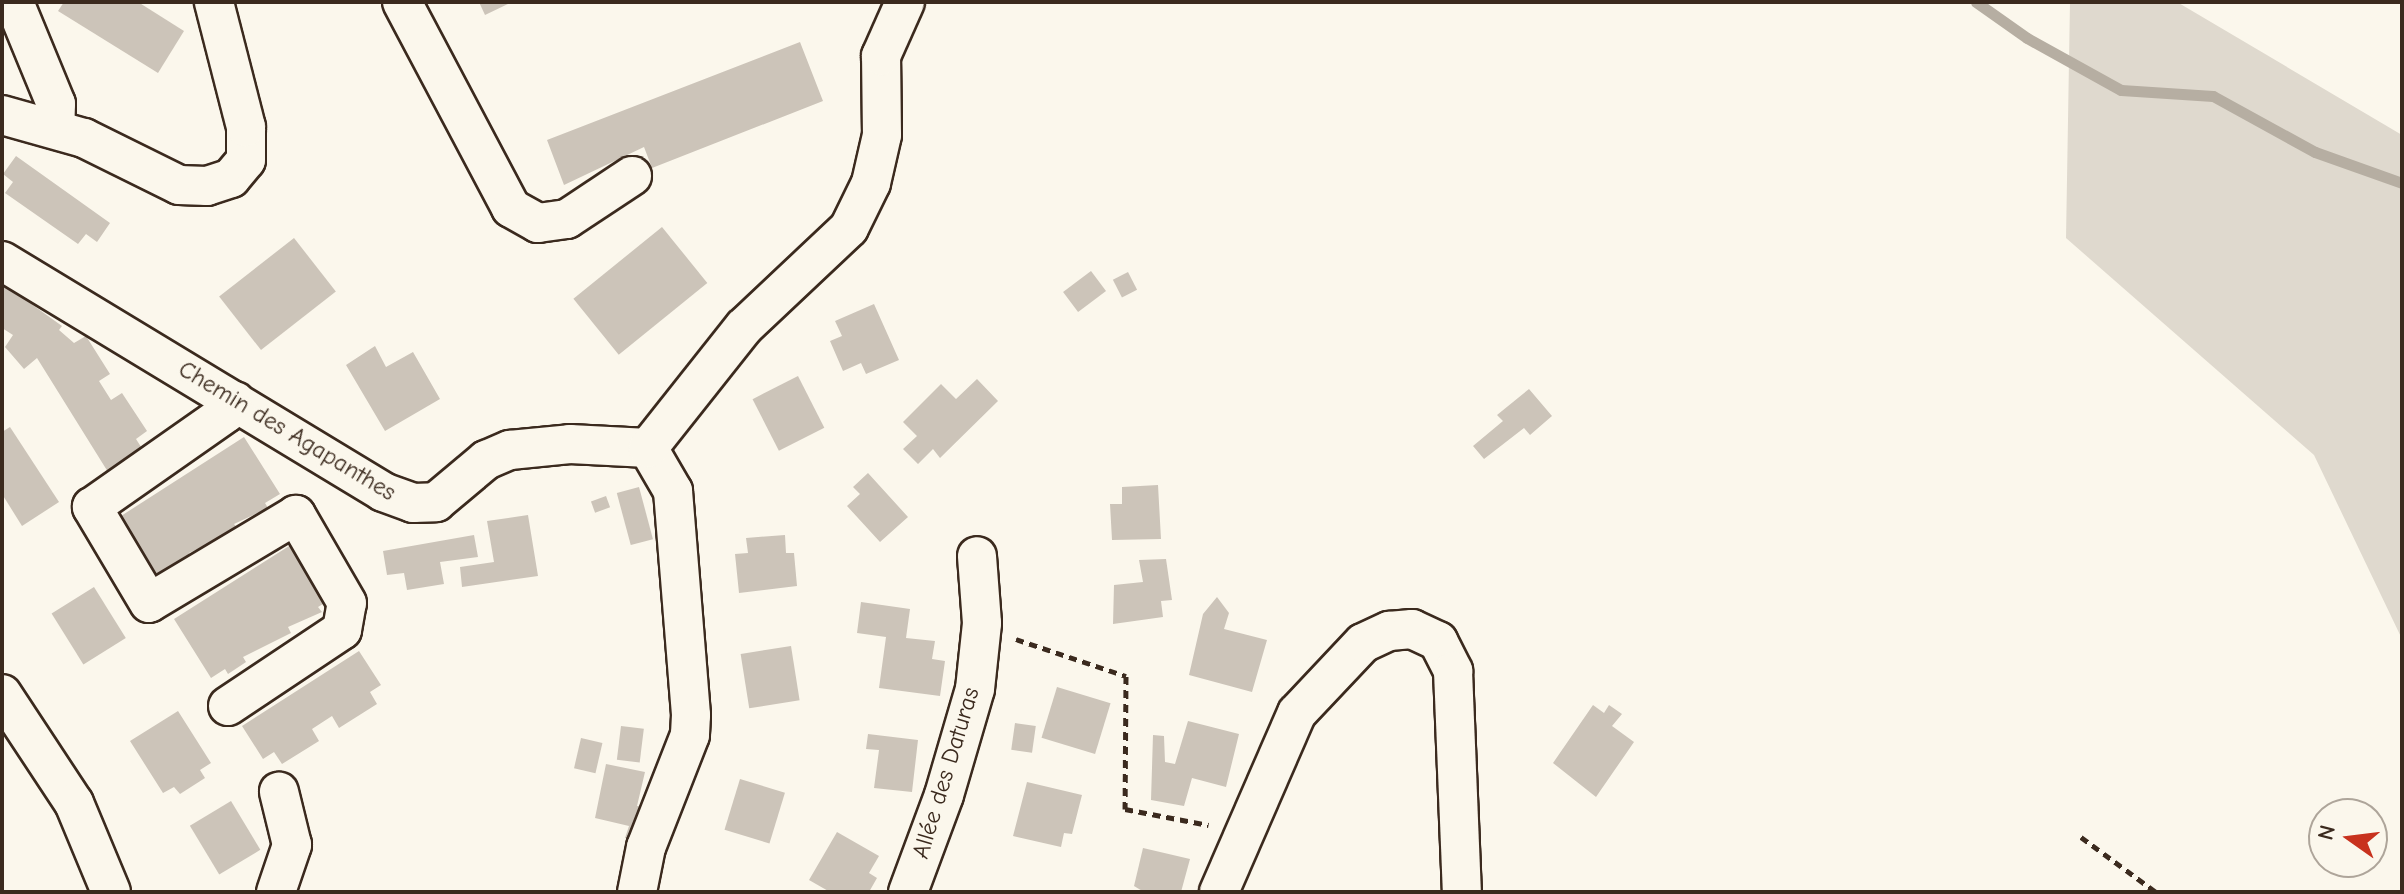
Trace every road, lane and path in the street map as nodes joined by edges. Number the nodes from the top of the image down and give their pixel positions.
1 (14, 2) edge
2 (214, 2) edge
3 (402, 2) edge
4 (905, 2) edge
5 (2, 115) edge
6 (55, 128) junction
7 (632, 176) dead end
8 (2, 261) edge
9 (235, 401) junction
10 (648, 448) junction
11 (977, 556) dead end
12 (982, 623) junction
13 (2, 694) edge
14 (228, 706) dead end
15 (279, 792) dead end
16 (1244, 830) junction
17 (2081, 837) dead end
18 (111, 892) edge
19 (276, 892) edge
20 (637, 892) edge
21 (908, 892) edge
22 (1219, 892) edge
23 (1462, 892) edge
24 (2156, 892) edge

1 - 6 street
2 - 6 street
3 - 7 street
4 - 10 street
5 - 6 street
8 - 9 street, Chemin des Agapanthes
9 - 10 street, Chemin des Agapanthes
9 - 14 street
10 - 20 street
11 - 12 street, Allée des Daturas
12 - 16 path
12 - 21 street, Allée des Daturas
13 - 18 street
15 - 19 street
16 - 22 street
16 - 23 street
17 - 24 path

